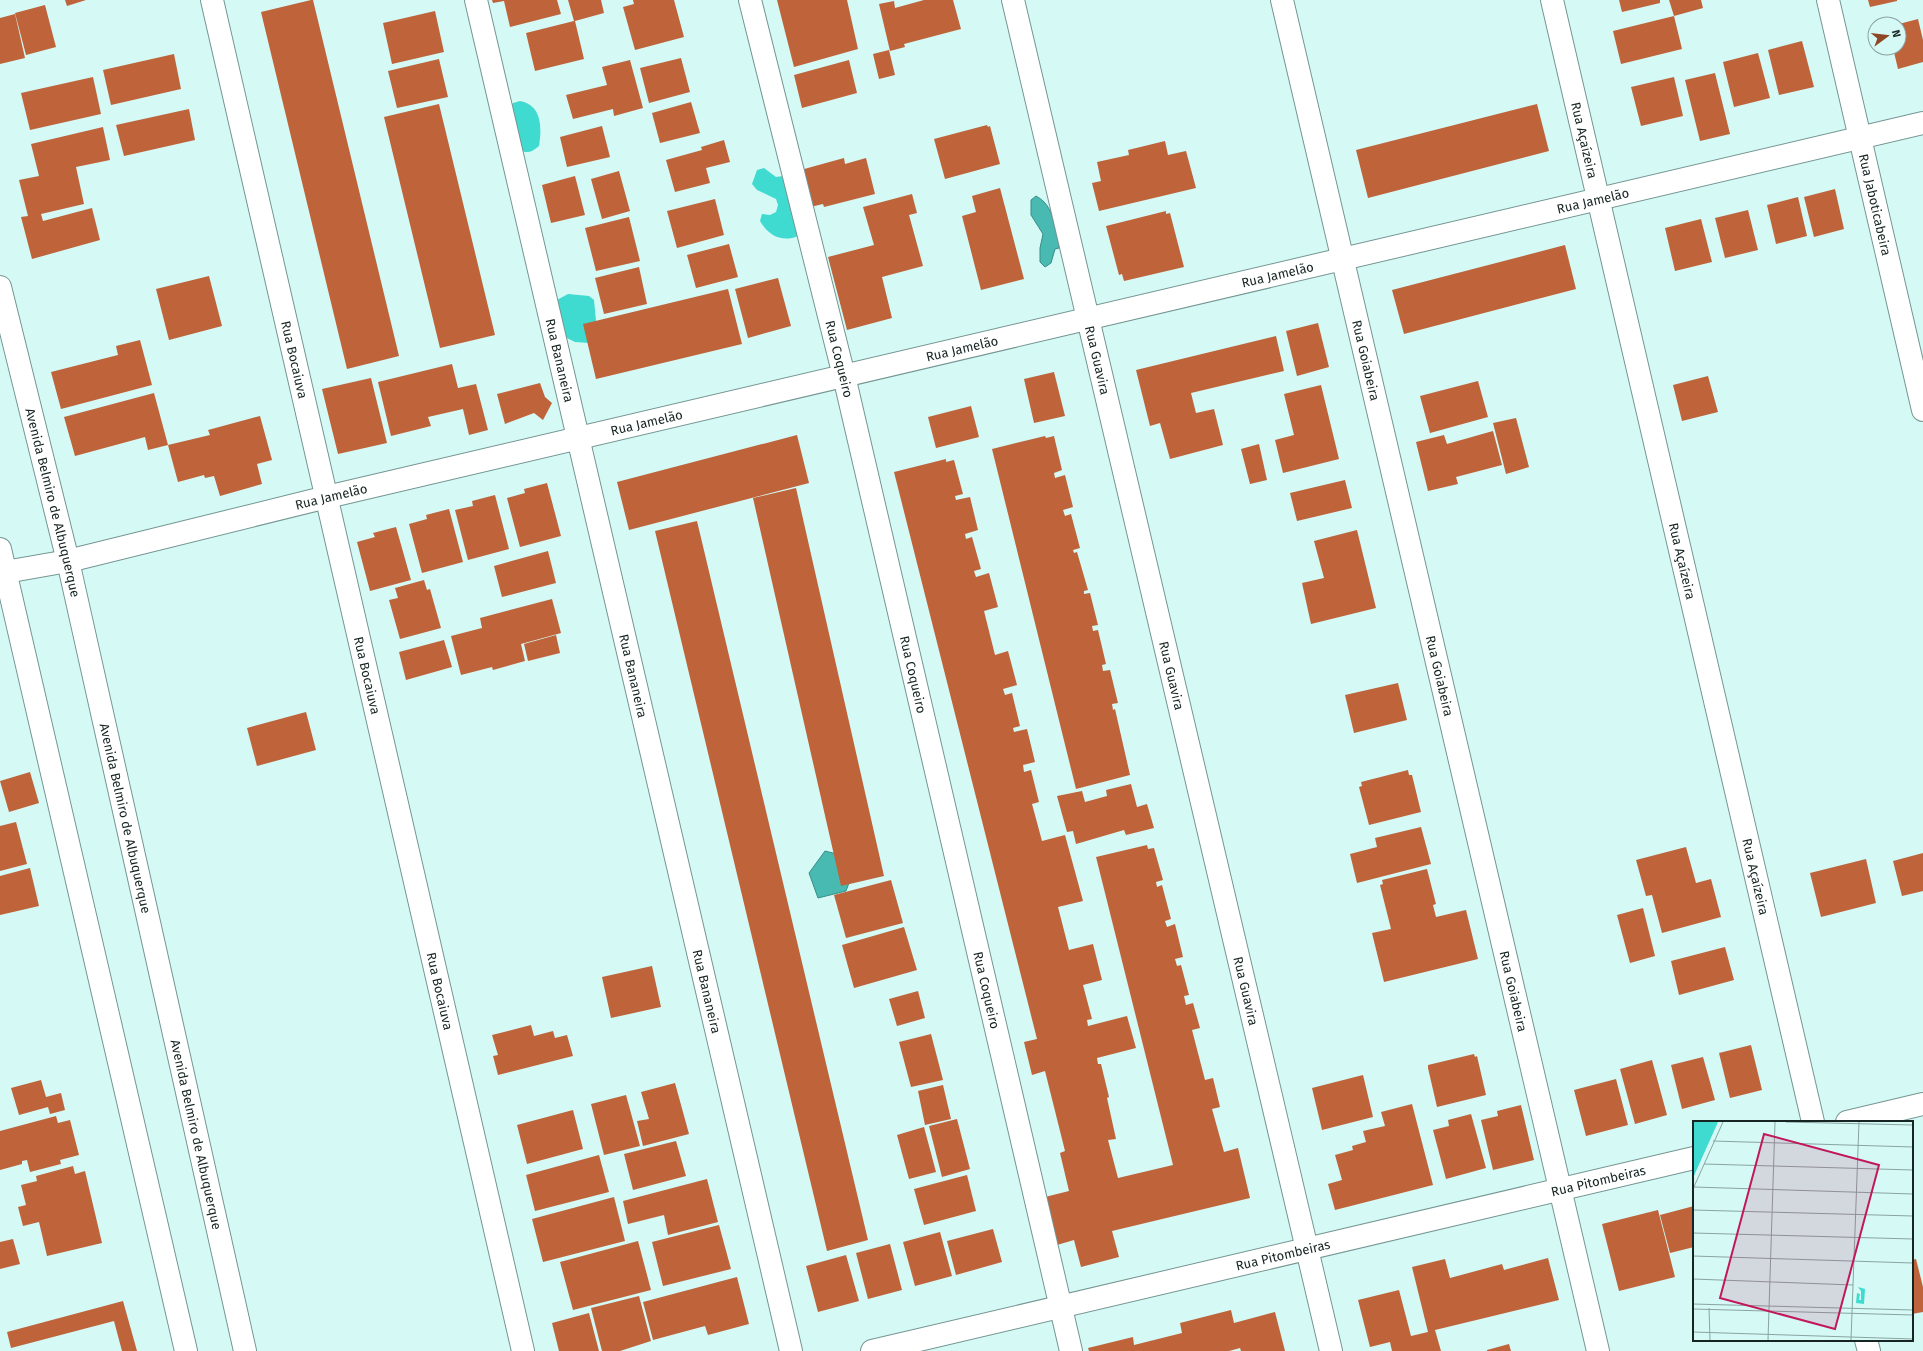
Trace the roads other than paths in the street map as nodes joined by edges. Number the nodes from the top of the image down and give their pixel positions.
1 (212, 0) edge
2 (476, 0) edge
3 (750, 0) edge
4 (1014, 0) edge
5 (1282, 0) edge
6 (1552, 0) edge
7 (1828, 0) edge
8 (1923, 123) edge
9 (1860, 137) junction
10 (1599, 198) junction
11 (1343, 258) junction
12 (0, 287) edge
13 (1089, 318) junction
14 (844, 376) junction
15 (1923, 410) edge
16 (579, 438) junction
17 (327, 496) junction
18 (0, 549) edge
19 (68, 561) junction
20 (3, 572) edge
21 (1923, 1104) edge
22 (1813, 1121) edge
23 (1851, 1121) edge
24 (1693, 1158) edge
25 (1559, 1190) junction
26 (1306, 1249) junction
27 (1060, 1307) junction
28 (1866, 1341) edge
29 (186, 1351) edge
30 (245, 1351) edge
31 (524, 1351) edge
32 (791, 1351) edge
33 (872, 1351) edge
34 (1071, 1351) edge
35 (1332, 1351) edge
36 (1598, 1351) edge
37 (1869, 1351) edge

1 - 17 street, Rua Bocaiuva
2 - 16 street, Rua Bananeira
3 - 14 street, Rua Coqueiro
4 - 13 street, Rua Guavira
5 - 11 street, Rua Goiabeira
6 - 10 street, Rua Açaízeira
7 - 9 street, Rua Jaboticabeira
8 - 9 street, Rua Jamelão
9 - 10 street, Rua Jamelão
9 - 15 street, Rua Jaboticabeira
10 - 11 street, Rua Jamelão
10 - 22 street, Rua Açaízeira
11 - 13 street, Rua Jamelão
11 - 25 street, Rua Goiabeira
12 - 19 street, Avenida Belmiro de Albuquerque
13 - 14 street, Rua Jamelão
13 - 26 street, Rua Guavira
14 - 16 street, Rua Jamelão
14 - 27 street, Rua Coqueiro
16 - 17 street, Rua Jamelão
16 - 32 street, Rua Bananeira
17 - 19 street, Rua Jamelão
17 - 31 street, Rua Bocaiuva
18 - 20 street
19 - 20 street, Rua Jamelão
19 - 30 street, Avenida Belmiro de Albuquerque
20 - 29 street
21 - 23 street
24 - 25 street, Rua Pitombeiras
25 - 26 street, Rua Pitombeiras
25 - 36 street, Rua Goiabeira
26 - 27 street, Rua Pitombeiras
26 - 35 street, Rua Guavira
27 - 33 street, Rua Pitombeiras
27 - 34 street, Rua Coqueiro
28 - 37 street

